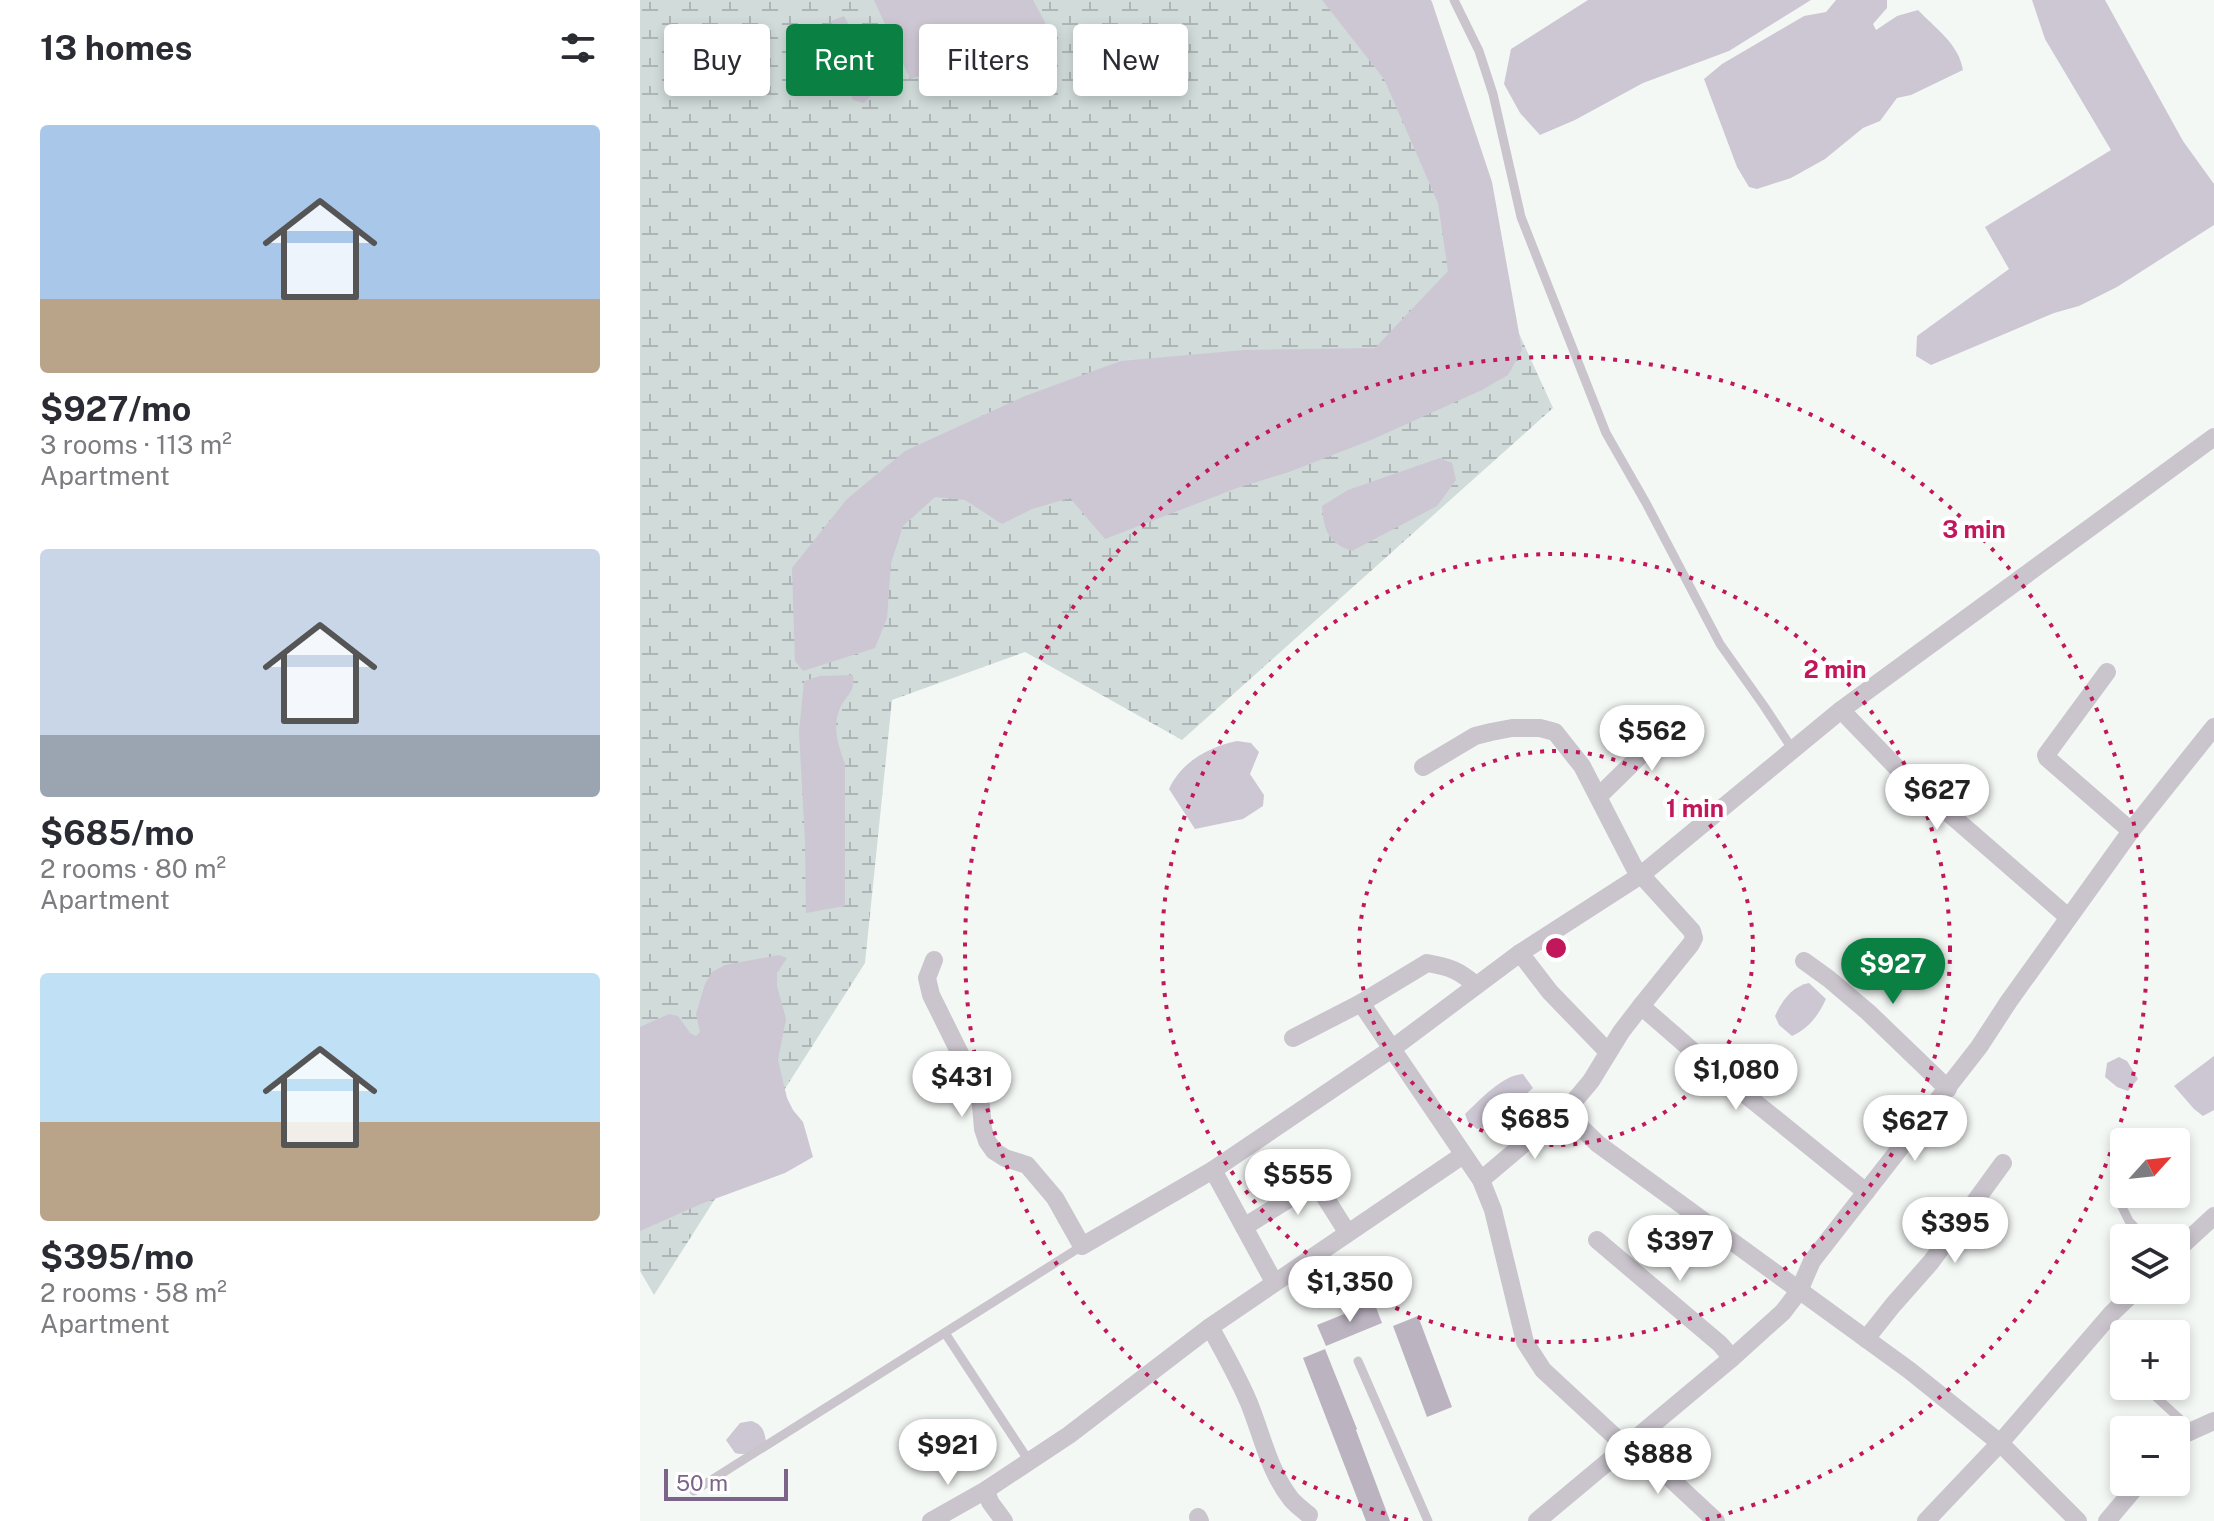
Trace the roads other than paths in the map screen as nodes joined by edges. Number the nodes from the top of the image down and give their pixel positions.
1 (1454, 0) edge
2 (2214, 437) edge
3 (2107, 672) dead end
4 (1841, 710) junction
5 (1679, 721) dead end
6 (2214, 727) edge
7 (1793, 750) junction
8 (1423, 767) dead end
9 (1599, 796) junction
10 (2131, 831) junction
11 (1641, 875) junction
12 (2068, 917) junction
13 (1520, 953) junction
14 (934, 960) dead end
15 (1804, 961) dead end
16 (1476, 985) junction
17 (1361, 1003) junction
18 (1641, 1006) junction
19 (1293, 1038) dead end
20 (1393, 1048) junction
21 (1608, 1052) junction
22 (1948, 1089) junction
23 (1565, 1112) junction
24 (1463, 1155) junction
25 (2003, 1163) dead end
26 (1213, 1170) junction
27 (1481, 1180) junction
28 (1866, 1192) junction
29 (2214, 1216) edge
30 (1244, 1227) junction
31 (1347, 1232) junction
32 (2190, 1238) edge
33 (1597, 1240) dead end
34 (1082, 1246) junction
35 (1274, 1282) junction
36 (1799, 1291) junction
37 (2121, 1304) edge
38 (1210, 1327) junction
39 (945, 1333) junction
40 (1866, 1339) junction
41 (1732, 1358) junction
42 (1358, 1361) dead end
43 (2156, 1400) edge
44 (2169, 1416) edge
45 (2214, 1421) edge
46 (2190, 1431) edge
47 (1628, 1443) junction
48 (2000, 1443) junction
49 (1029, 1461) junction
50 (986, 1490) junction
51 (694, 1491) dead end
52 (2128, 1496) edge
53 (1309, 1515) dead end
54 (931, 1521) edge
55 (1004, 1521) edge
56 (1428, 1521) edge
57 (1537, 1521) edge
58 (1716, 1521) edge
59 (1926, 1521) edge
60 (2078, 1521) edge
61 (2107, 1521) edge

1 - 7 lane
2 - 4 street
3 - 10 street
4 - 7 street
4 - 12 street
5 - 9 street
6 - 10 street
7 - 11 street
8 - 9 street
9 - 11 street
10 - 12 street
11 - 13 street
11 - 18 street
12 - 22 street
13 - 16 street
13 - 21 street
14 - 34 street
15 - 22 street
16 - 17 street
16 - 20 street
17 - 19 street
17 - 20 street
18 - 21 street
18 - 28 street
20 - 24 street
20 - 26 street
21 - 23 street
22 - 28 street
23 - 27 street
23 - 36 street
24 - 27 street
24 - 31 street
25 - 40 street
26 - 30 street
26 - 34 street
27 - 47 street
28 - 36 street
29 - 32 street
30 - 31 street
30 - 35 street
31 - 35 street
33 - 41 street
34 - 39 lane
35 - 38 street
36 - 40 street
36 - 41 street
37 - 48 street
38 - 49 street
38 - 53 street
39 - 49 lane
39 - 51 lane
40 - 48 street
41 - 47 street
42 - 56 lane
43 - 44 lane
45 - 46 street
47 - 57 street
47 - 58 street
48 - 59 street
48 - 60 street
49 - 50 street
50 - 54 street
50 - 55 street
52 - 61 street

